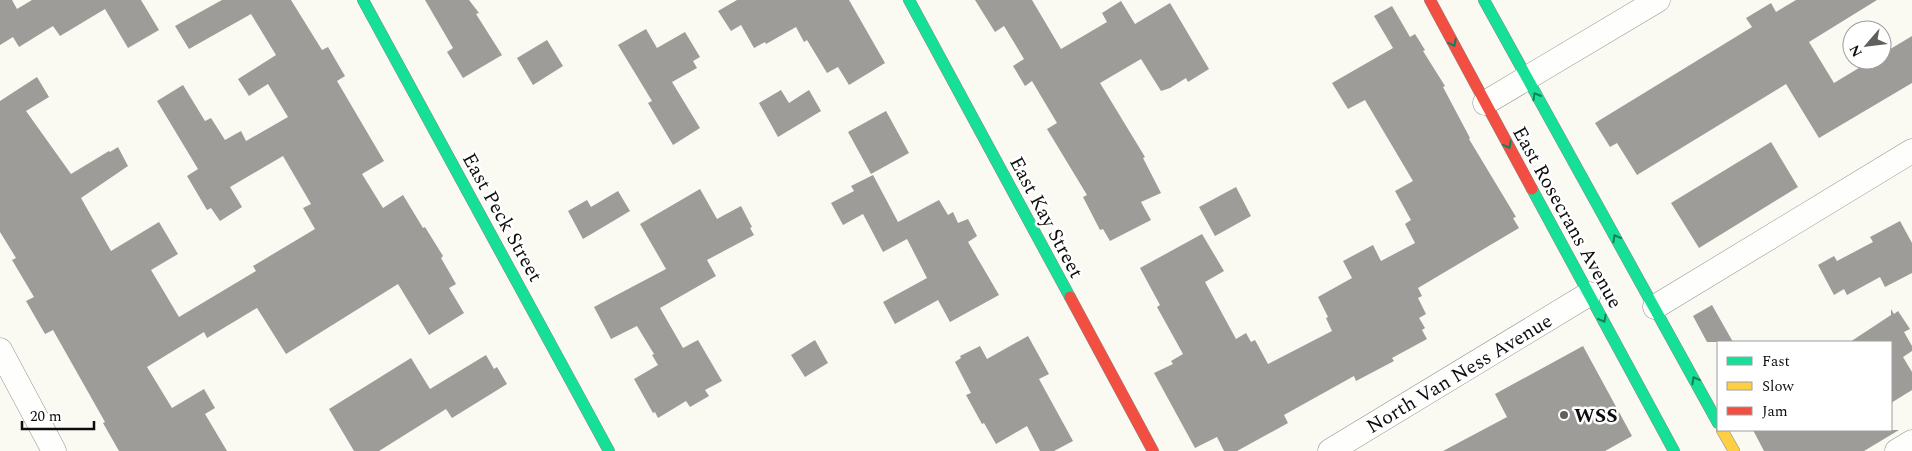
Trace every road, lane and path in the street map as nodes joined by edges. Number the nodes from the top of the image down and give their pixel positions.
1 (363, 0) edge
2 (909, 0) edge
3 (1430, 0) edge
4 (1484, 0) edge
5 (1658, 0) edge
6 (1526, 79) junction
7 (1485, 103) junction
8 (1912, 151) edge
9 (1589, 294) junction
10 (1655, 307) junction
11 (0, 350) edge
12 (1717, 421) edge
13 (1723, 431) edge
14 (1912, 442) edge
15 (54, 451) edge
16 (609, 451) edge
17 (1153, 451) edge
18 (1330, 451) edge
19 (1674, 451) edge
20 (1734, 451) edge
21 (1897, 451) edge

1 - 16 main road, East Peck Street
2 - 17 main road, East Kay Street
3 -> 7 main road, East Rosecrans Avenue
4 - 6 main road, East Rosecrans Avenue
5 - 6 street
6 - 7 street
10 -> 6 main road, East Rosecrans Avenue
7 -> 9 main road, East Rosecrans Avenue
8 - 10 street
9 - 18 street, North Van Ness Avenue
9 -> 19 main road, East Rosecrans Avenue
12 -> 10 main road, East Rosecrans Avenue
11 - 15 street
13 - 20 main road
14 - 21 street

